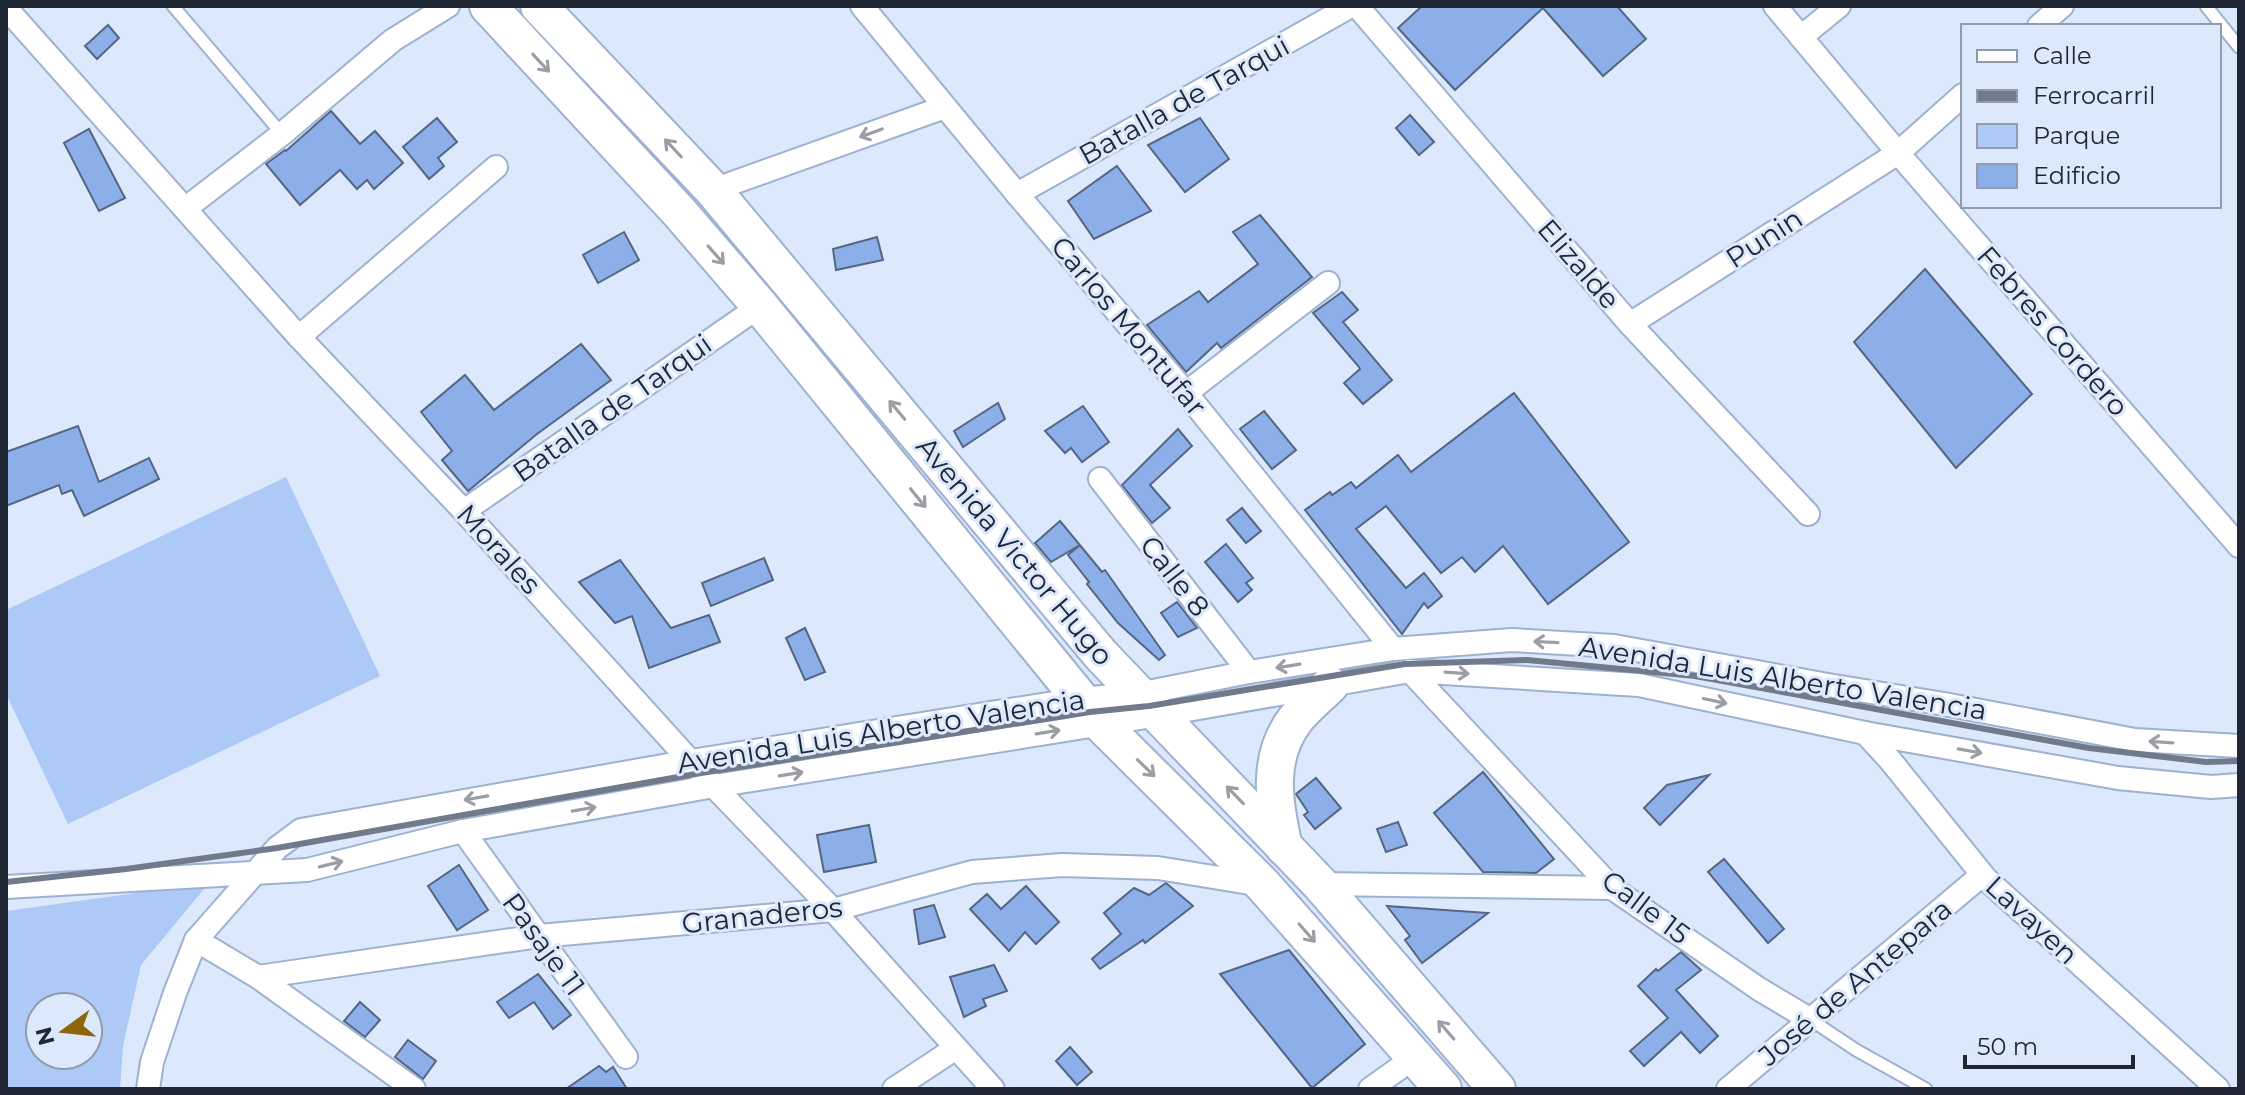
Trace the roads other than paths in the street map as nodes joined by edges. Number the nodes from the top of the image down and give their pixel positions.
1 (173, 6) edge
2 (448, 6) edge
3 (488, 6) edge
4 (539, 6) edge
5 (862, 6) edge
6 (1351, 6) edge
7 (1357, 6) edge
8 (1775, 6) edge
9 (1839, 6) edge
10 (2062, 6) edge
11 (2206, 6) edge
12 (6, 8) edge
13 (2041, 24) edge
14 (2220, 24) edge
15 (2221, 25) edge
16 (1801, 37) junction
17 (2239, 47) edge
18 (1961, 97) edge
19 (945, 107) junction
20 (282, 134) junction
21 (1898, 153) junction
22 (496, 167) dead end
23 (713, 190) junction
24 (1017, 194) junction
25 (186, 208) junction
26 (1328, 283) dead end
27 (760, 306) junction
28 (1630, 324) junction
29 (299, 337) junction
30 (1186, 393) junction
31 (1100, 479) dead end
32 (464, 511) junction
33 (1808, 514) dead end
34 (2234, 530) edge
35 (1393, 649) junction
36 (1410, 671) junction
37 (1249, 672) junction
38 (1330, 685) junction
39 (1149, 705) junction
40 (1090, 711) junction
41 (1865, 733) junction
42 (2239, 746) edge
43 (691, 761) junction
44 (2239, 785) edge
45 (714, 786) junction
46 (463, 831) junction
47 (1284, 847) junction
48 (253, 873) junction
49 (1982, 875) junction
50 (1320, 884) junction
51 (1263, 885) junction
52 (6, 887) edge
53 (1612, 888) junction
54 (833, 910) junction
55 (539, 936) junction
56 (196, 940) junction
57 (258, 977) junction
58 (1811, 1020) junction
59 (956, 1048) junction
60 (626, 1057) dead end
61 (1415, 1057) junction
62 (148, 1089) edge
63 (414, 1089) edge
64 (894, 1089) edge
65 (993, 1089) edge
66 (1370, 1089) edge
67 (1443, 1089) edge
68 (1497, 1089) edge
69 (1728, 1089) edge
70 (1926, 1089) edge
71 (2218, 1089) edge

1 - 20 lane
2 - 20 street
3 -> 27 main road, Avenida Victor Hugo
23 -> 4 main road, Avenida Victor Hugo
5 - 19 street, Carlos Montufar
6 - 24 street, Batalla de Tarqui
7 - 28 street, Elizalde
8 - 16 street, Febres Cordero
9 - 16 street
10 - 13 street
11 - 14 lane
12 - 25 street, Morales
15 - 17 lane
16 - 21 street, Febres Cordero
18 - 21 street, Punin
19 -> 23 street
19 - 24 street, Carlos Montufar
20 - 25 street
21 - 28 street, Punin
21 - 34 street, Febres Cordero
22 - 29 street
39 -> 23 main road, Avenida Victor Hugo
24 - 30 street, Carlos Montufar
25 - 29 street, Morales
26 - 30 street
27 - 32 street, Batalla de Tarqui
27 -> 40 main road, Avenida Victor Hugo
28 - 33 street, Elizalde
29 - 32 street, Morales
30 - 35 street, Carlos Montufar
31 - 37 street, Calle 8
32 - 43 street, Morales
35 -> 37 street, Avenida Luis Alberto Valencia
42 -> 35 street, Avenida Luis Alberto Valencia
36 - 38 street, Avenida Luis Alberto Valencia
36 -> 41 street, Avenida Luis Alberto Valencia
36 - 53 street, Calle 15
37 - 39 street, Avenida Luis Alberto Valencia
38 - 39 street, Avenida Luis Alberto Valencia
38 - 47 main road
39 - 40 street, Avenida Luis Alberto Valencia
39 - 40 street, Avenida Luis Alberto Valencia
47 -> 39 main road, Avenida Victor Hugo
40 - 43 street, Avenida Luis Alberto Valencia
45 -> 40 street, Avenida Luis Alberto Valencia
40 -> 51 main road, Avenida Victor Hugo
41 -> 44 street, Avenida Luis Alberto Valencia
41 - 49 street, Lavayen
43 - 45 street, Morales
43 -> 48 street, Avenida Luis Alberto Valencia
46 -> 45 street, Avenida Luis Alberto Valencia
45 - 54 street, Morales
48 -> 46 street, Avenida Luis Alberto Valencia
46 - 55 street, Pasaje 11
47 - 50 main road, Avenida Victor Hugo
48 - 52 street, Avenida Luis Alberto Valencia
48 - 56 street
49 - 58 street, José de Antepara
49 - 71 street, Lavayen
50 - 53 street
68 -> 50 main road, Avenida Victor Hugo
51 - 54 street, Granaderos
51 -> 61 main road, Avenida Victor Hugo
53 - 58 street, Calle 15
54 - 55 street, Granaderos
54 - 59 street, Morales
55 - 57 street, Granaderos
55 - 60 street, Pasaje 11
56 - 57 street
56 - 62 street
57 - 63 street
58 - 69 street, José de Antepara
58 - 70 lane, Calle 15
59 - 64 street
59 - 65 street, Morales
61 - 66 street
61 - 67 main road, Avenida Victor Hugo

